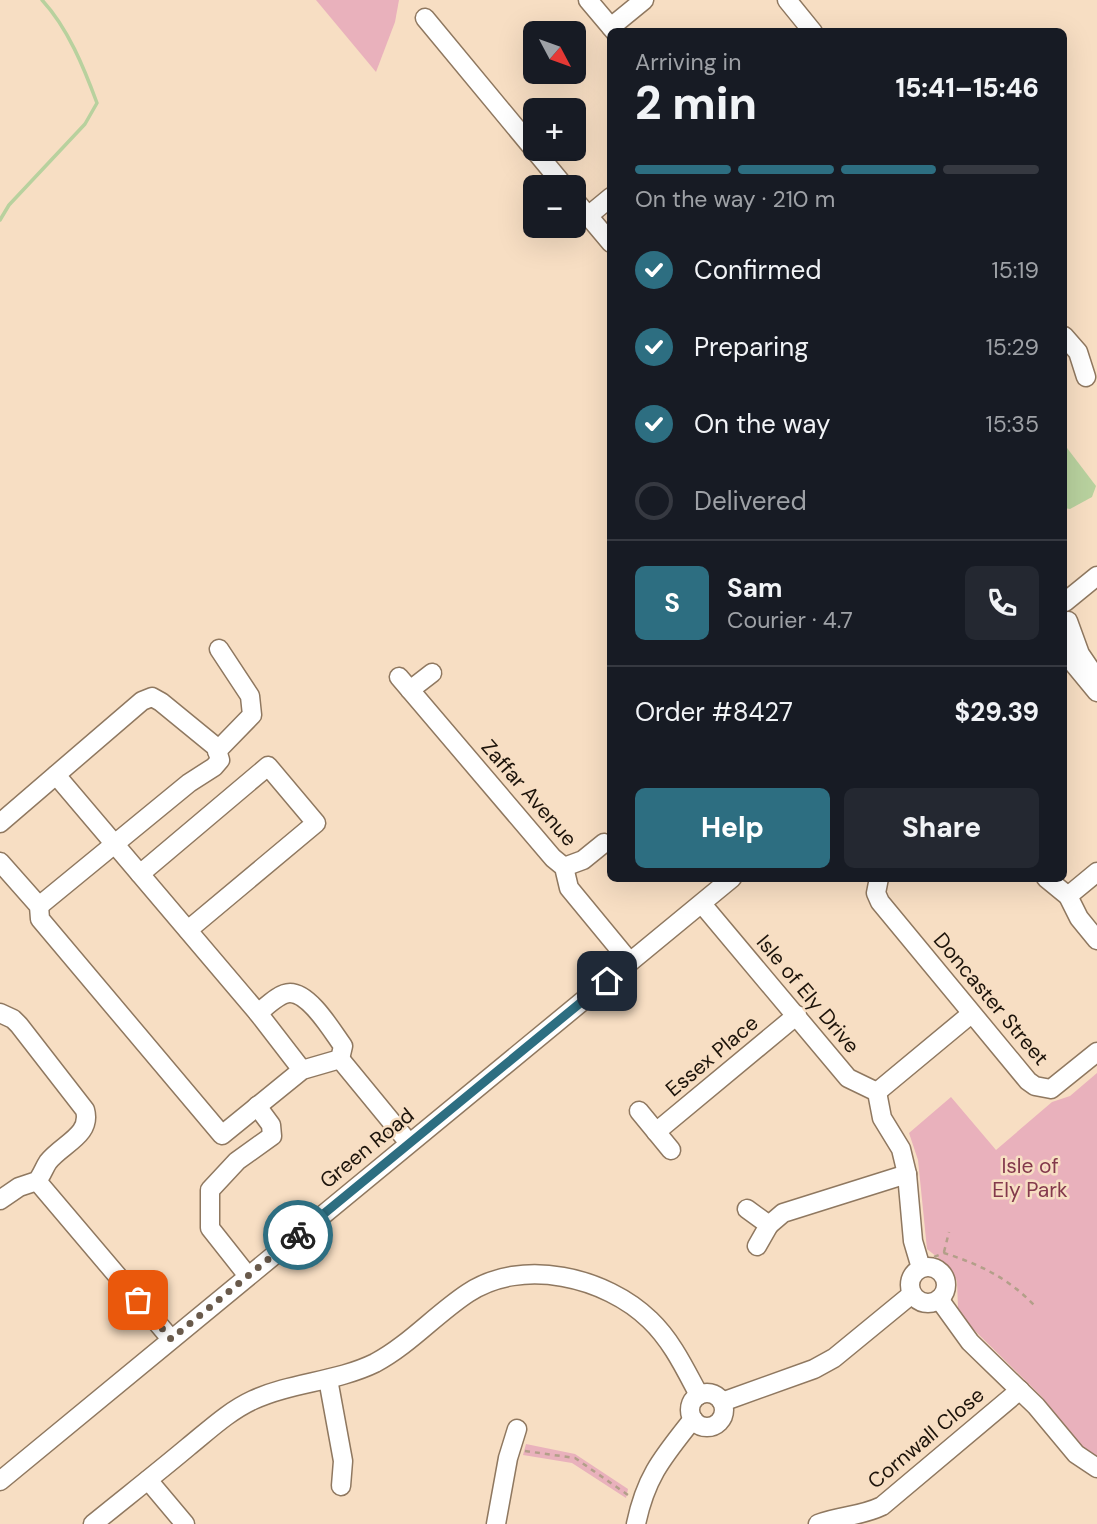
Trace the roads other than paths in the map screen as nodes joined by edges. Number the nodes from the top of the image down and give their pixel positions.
1 (588, 0) edge
2 (644, 0) edge
3 (787, 0) edge
4 (425, 18) dead end
5 (612, 28) edge
6 (614, 28) edge
7 (810, 28) edge
8 (555, 175) edge
9 (607, 200) edge
10 (586, 214) edge
11 (588, 216) junction
12 (607, 238) edge
13 (1067, 339) edge
14 (1086, 377) dead end
15 (1097, 576) edge
16 (1067, 600) edge
17 (1067, 627) edge
18 (219, 649) dead end
19 (1067, 656) edge
20 (432, 673) dead end
21 (1097, 679) edge
22 (1097, 692) edge
23 (217, 751) junction
24 (56, 775) junction
25 (0, 823) edge
26 (604, 843) dead end
27 (115, 845) junction
28 (0, 862) edge
29 (564, 867) junction
30 (1097, 872) edge
31 (140, 874) junction
32 (727, 882) edge
33 (878, 882) edge
34 (1051, 882) edge
35 (1069, 896) junction
36 (702, 904) junction
37 (39, 906) junction
38 (188, 930) junction
39 (1097, 940) edge
40 (630, 962) junction
41 (0, 1013) edge
42 (258, 1013) junction
43 (971, 1014) junction
44 (797, 1015) junction
45 (1097, 1052) edge
46 (340, 1059) junction
47 (302, 1070) junction
48 (877, 1092) junction
49 (257, 1106) junction
50 (639, 1111) dead end
51 (656, 1132) junction
52 (221, 1133) junction
53 (409, 1143) junction
54 (671, 1150) dead end
55 (237, 1161) junction
56 (907, 1174) junction
57 (37, 1181) junction
58 (0, 1200) edge
59 (747, 1209) dead end
60 (769, 1225) junction
61 (757, 1246) dead end
62 (928, 1263) junction
63 (248, 1276) junction
64 (912, 1294) junction
65 (939, 1299) junction
66 (171, 1339) junction
67 (328, 1379) junction
68 (1020, 1390) junction
69 (699, 1395) junction
70 (722, 1402) junction
71 (693, 1419) junction
72 (517, 1429) dead end
73 (1097, 1468) edge
74 (148, 1479) junction
75 (0, 1481) edge
76 (341, 1486) dead end
77 (93, 1524) edge
78 (184, 1524) edge
79 (496, 1524) edge
80 (636, 1524) edge
81 (817, 1524) edge

1 - 5 street
2 - 6 street
3 - 7 street
4 - 8 street
9 - 11 street
10 - 11 street
11 - 12 street
13 - 14 street
15 - 16 street
17 - 21 street
18 - 23 street
19 - 22 street
20 - 29 street, Zaffar Avenue
23 - 24 street
23 - 27 street
24 - 25 street
24 - 27 street
26 - 29 street
27 - 31 street
27 - 37 street
28 - 37 street
29 - 40 street, Zaffar Avenue
30 - 35 street
31 - 38 street
31 - 38 street
32 - 36 street, Green Road
33 - 43 street, Doncaster Street
34 - 35 street
35 - 39 street
36 - 40 street, Green Road
36 - 44 street, Isle of Ely Drive
37 - 52 street
38 - 42 street
40 - 53 street, Green Road
41 - 57 street
42 - 46 street
42 - 47 street
43 - 45 street, Doncaster Street
43 - 48 street
44 - 48 street, Isle of Ely Drive
44 - 51 street, Essex Place
46 - 47 street
46 - 53 street
47 - 49 street
48 - 56 street
49 - 52 street
49 - 55 street
50 - 51 street
51 - 54 street
52 - 55 street
53 - 63 street, Green Road
55 - 63 street
56 - 60 street
56 - 62 street
57 - 58 street
57 - 66 street
59 - 60 street
60 - 61 street
62 - 64 street
62 - 65 street
63 - 66 street, Green Road
64 - 65 street
64 - 70 street
65 - 68 street
66 - 75 street, Green Road
67 - 69 street
67 - 74 street
67 - 76 street
68 - 73 street
68 - 81 street, Cornwall Close
69 - 70 street
69 - 71 street
70 - 71 street
71 - 80 street
72 - 79 street
74 - 77 street
74 - 78 street

